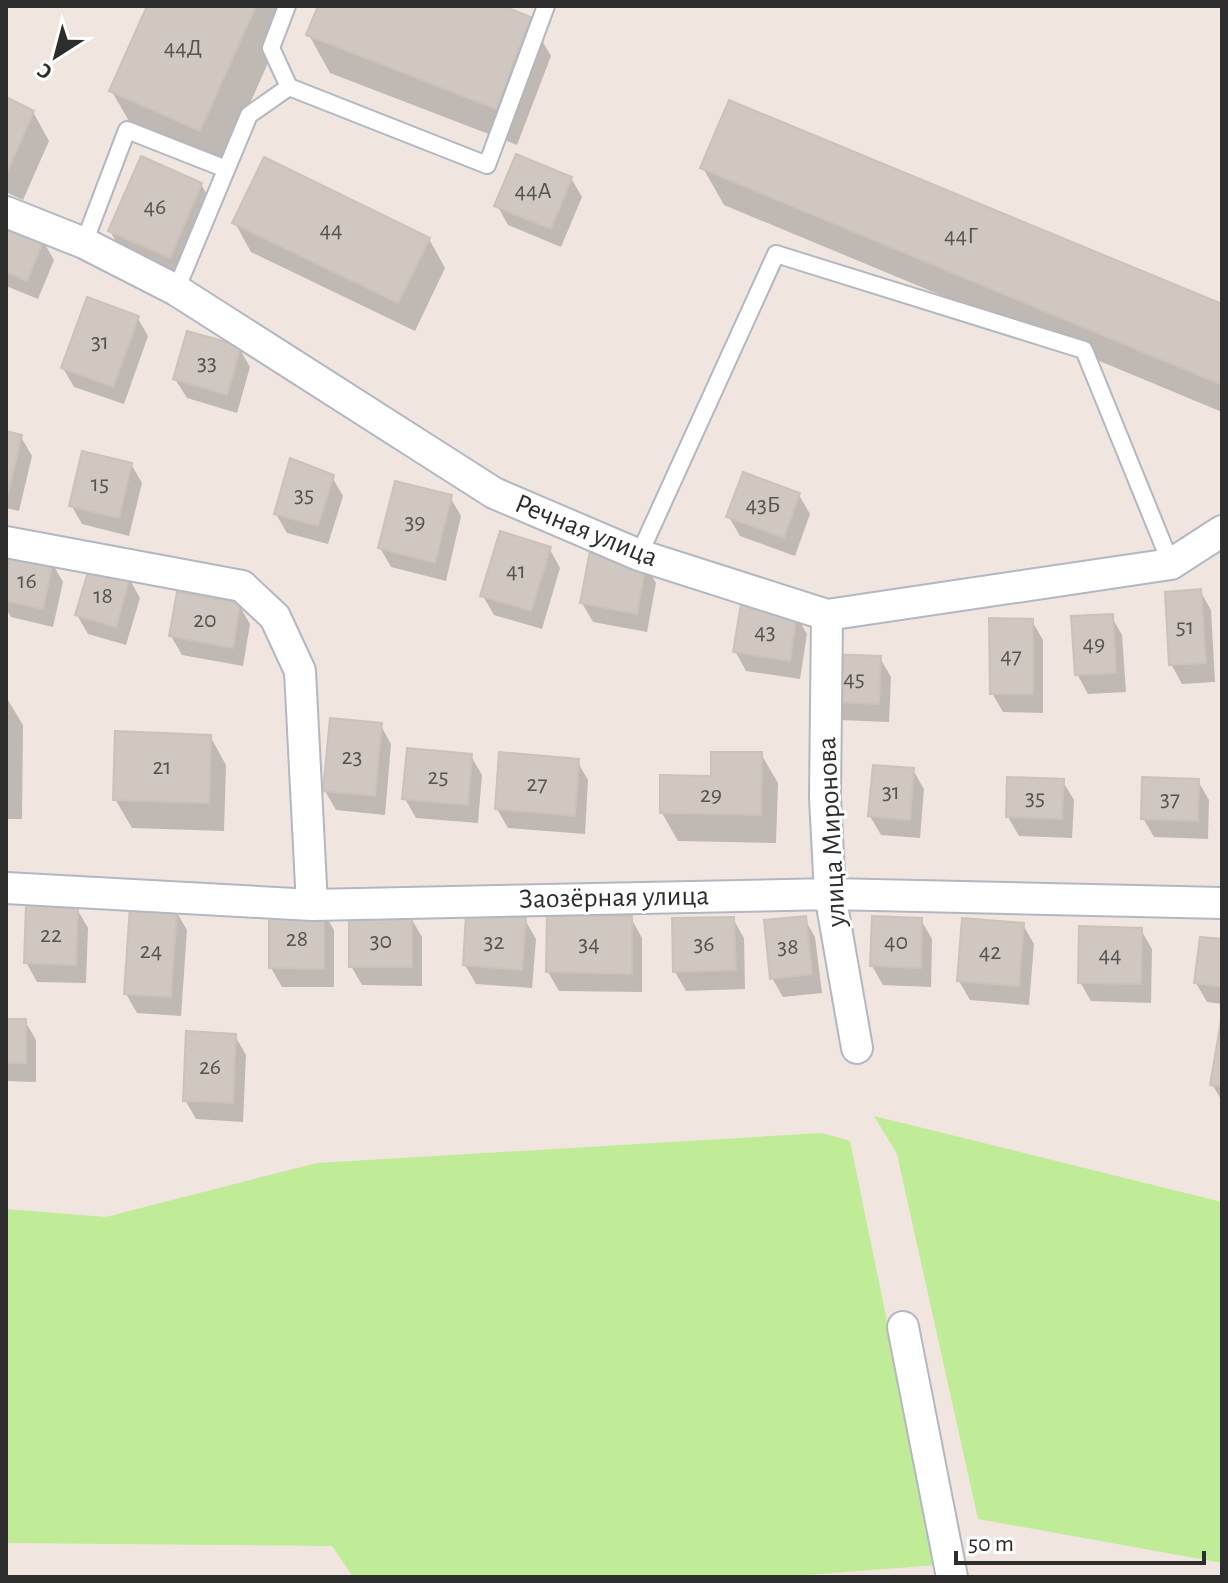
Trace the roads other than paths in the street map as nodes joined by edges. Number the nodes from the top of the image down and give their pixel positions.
1 (287, 6) edge
2 (546, 6) edge
3 (289, 87) junction
4 (226, 169) junction
5 (6, 212) edge
6 (84, 243) junction
7 (176, 290) junction
8 (1222, 531) edge
9 (6, 542) edge
10 (639, 555) junction
11 (1171, 564) junction
12 (827, 615) junction
13 (6, 888) edge
14 (830, 894) junction
15 (1222, 903) edge
16 (312, 905) junction
17 (857, 1048) dead end
18 (903, 1327) dead end
19 (952, 1577) edge

1 - 3 lane
2 - 3 lane
3 - 4 lane
4 - 6 lane
4 - 7 lane
5 - 6 street, Речная улица
6 - 7 street, Речная улица
7 - 10 street, Речная улица
8 - 11 street, Речная улица
9 - 16 street
10 - 11 lane
10 - 12 street, Речная улица
11 - 12 street, Речная улица
12 - 14 street, улица Миронова
13 - 16 street, Заозёрная улица
14 - 15 street, Заозёрная улица
14 - 16 street, Заозёрная улица
14 - 17 street, улица Миронова
18 - 19 street

